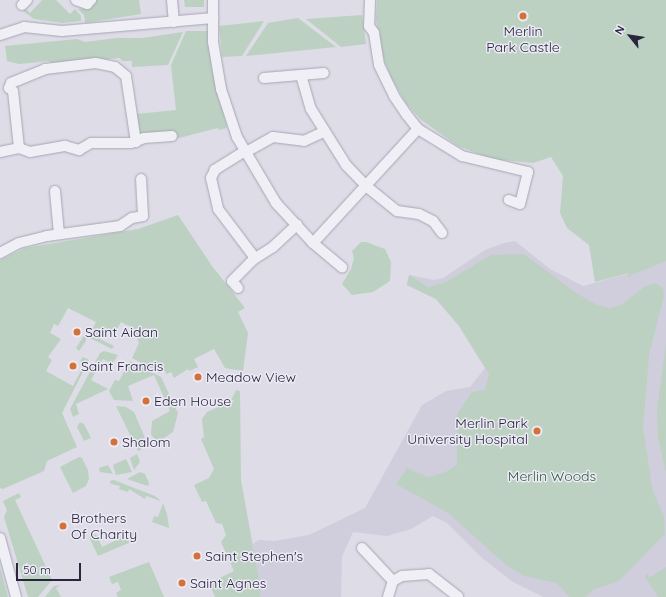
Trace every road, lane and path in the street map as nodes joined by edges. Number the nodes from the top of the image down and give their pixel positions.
1 (76, 0) edge
2 (91, 0) edge
3 (172, 0) edge
4 (213, 0) edge
5 (370, 0) edge
6 (213, 18) junction
7 (174, 22) junction
8 (0, 35) edge
9 (324, 72) dead end
10 (301, 75) junction
11 (264, 78) dead end
12 (418, 129) junction
13 (323, 132) junction
14 (172, 136) dead end
15 (136, 142) junction
16 (19, 148) junction
17 (0, 152) edge
18 (246, 152) junction
19 (141, 179) dead end
20 (366, 186) junction
21 (55, 191) dead end
22 (509, 200) dead end
23 (297, 225) junction
24 (442, 233) dead end
25 (59, 234) junction
26 (313, 243) junction
27 (0, 254) edge
28 (255, 258) junction
29 (342, 267) dead end
30 (238, 288) dead end
31 (0, 538) edge
32 (362, 548) dead end
33 (393, 581) junction
34 (16, 597) edge
35 (388, 597) edge
36 (458, 597) edge

1 - 2 street
3 - 7 street
4 - 6 street
5 - 12 street
6 - 7 street
6 - 18 street
7 - 8 street
9 - 10 street
10 - 11 street
10 - 13 street
12 - 20 street
12 - 22 street
13 - 18 street
13 - 20 street
14 - 15 street
15 - 16 street
15 - 16 street
16 - 17 street
18 - 23 street
18 - 28 street
19 - 25 street
20 - 24 street
20 - 26 street
21 - 25 street
23 - 26 street
23 - 28 street
25 - 27 street
26 - 29 street
28 - 30 street
31 - 34 street
32 - 33 street
33 - 35 street
33 - 36 street

